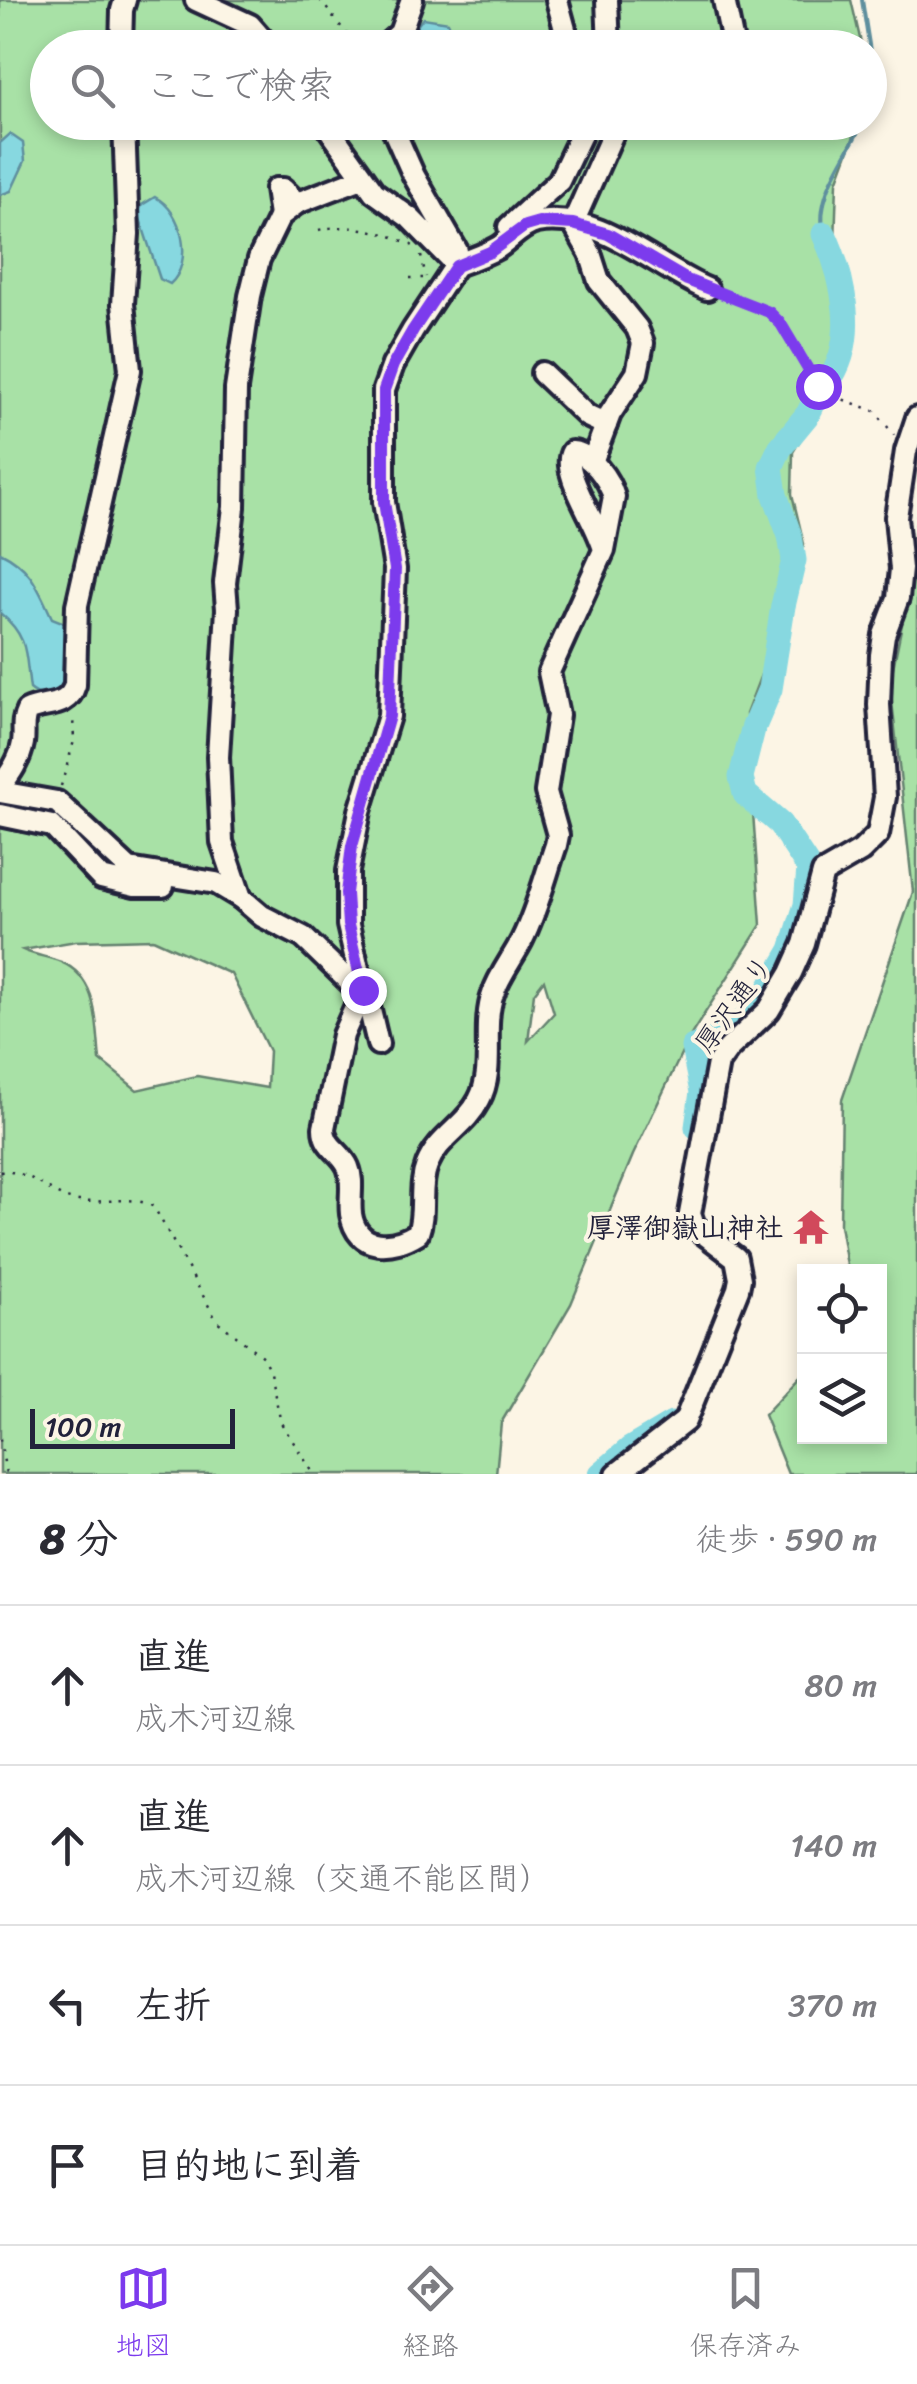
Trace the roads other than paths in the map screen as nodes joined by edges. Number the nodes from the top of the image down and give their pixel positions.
1 (126, 0) edge
2 (196, 0) edge
3 (412, 0) edge
4 (557, 0) edge
5 (607, 0) edge
6 (724, 0) edge
7 (121, 30) edge
8 (254, 30) edge
9 (401, 30) edge
10 (565, 30) edge
11 (608, 30) edge
12 (730, 30) edge
13 (125, 140) edge
14 (336, 140) edge
15 (398, 140) edge
16 (578, 140) edge
17 (610, 140) edge
18 (362, 178) junction
19 (573, 224) junction
20 (490, 252) junction
21 (456, 266) junction
22 (707, 289) road end
23 (542, 373) dead end
24 (917, 418) edge
25 (606, 425) junction
26 (592, 462) junction
27 (604, 550) junction
28 (0, 790) edge
29 (0, 816) edge
30 (189, 878) junction
31 (241, 898) junction
32 (362, 994) junction
33 (378, 1044) dead end
34 (617, 1474) edge

1 - 7 street
2 - 8 street
3 - 9 street
4 - 10 street
5 - 11 street
6 - 12 street
13 - 28 street
14 - 18 street
15 - 21 street
16 - 20 street
17 - 19 street
18 - 21 street
18 - 31 street
19 - 20 street
19 - 22 street
19 - 25 street
20 - 21 street
21 - 32 street
23 - 25 street
24 - 34 street, 厚沢通り
25 - 26 street
26 - 27 street
26 - 27 street
27 - 32 street
28 - 30 street
29 - 30 street
30 - 31 street
31 - 32 street
32 - 33 street

